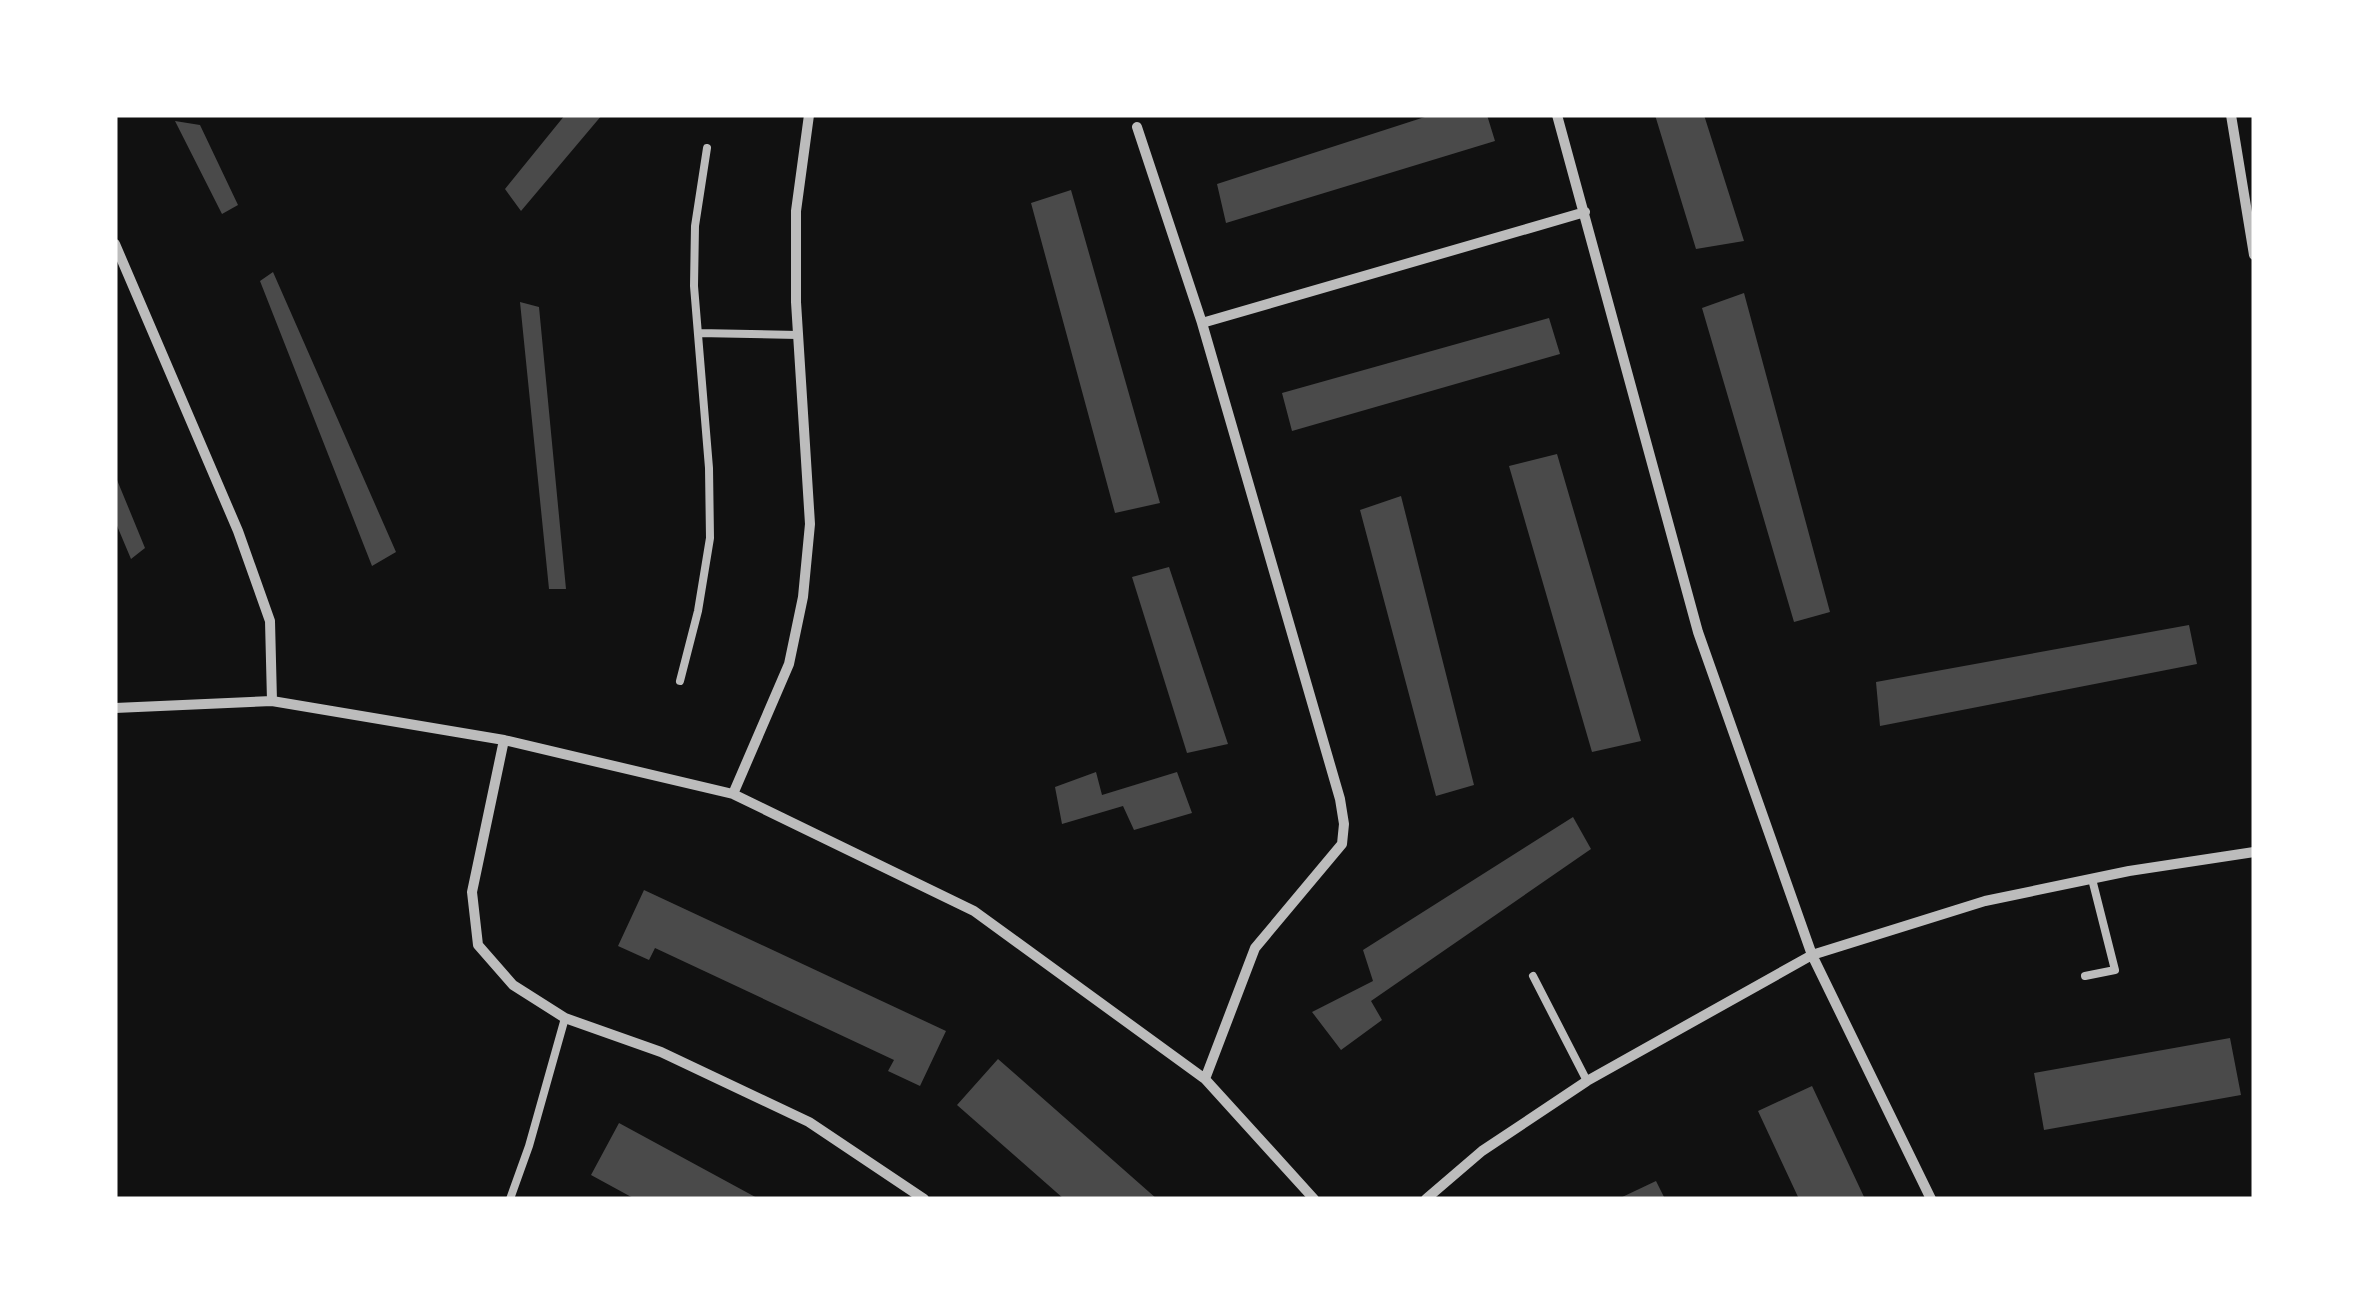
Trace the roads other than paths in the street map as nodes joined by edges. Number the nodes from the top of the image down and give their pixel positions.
1 (809, 115) edge
2 (1557, 115) edge
3 (2231, 115) edge
4 (1137, 127) dead end
5 (707, 148) dead end
6 (1584, 212) junction
7 (115, 244) edge
8 (2254, 255) edge
9 (1202, 323) junction
10 (698, 332) junction
11 (798, 335) junction
12 (680, 681) dead end
13 (272, 700) junction
14 (115, 708) edge
15 (504, 740) junction
16 (733, 794) junction
17 (2254, 852) edge
18 (2092, 879) junction
19 (1812, 954) junction
20 (1533, 976) dead end
21 (2086, 976) dead end
22 (565, 1018) junction
23 (1204, 1079) junction
24 (1587, 1080) junction
25 (510, 1199) edge
26 (924, 1199) edge
27 (1314, 1199) edge
28 (1426, 1199) edge
29 (1931, 1199) edge

1 - 11 street
2 - 6 street
3 - 8 street
4 - 9 street
5 - 10 lane
6 - 9 street
6 - 19 street
7 - 13 street
9 - 23 street
10 - 11 lane
10 - 12 lane
11 - 16 street
13 - 14 street
13 - 15 street
15 - 16 street
15 - 22 street
16 - 23 street
17 - 18 street
18 - 19 street
18 - 21 lane
19 - 24 street
19 - 29 street
20 - 24 lane
22 - 25 lane
22 - 26 street
23 - 27 street
24 - 28 street

